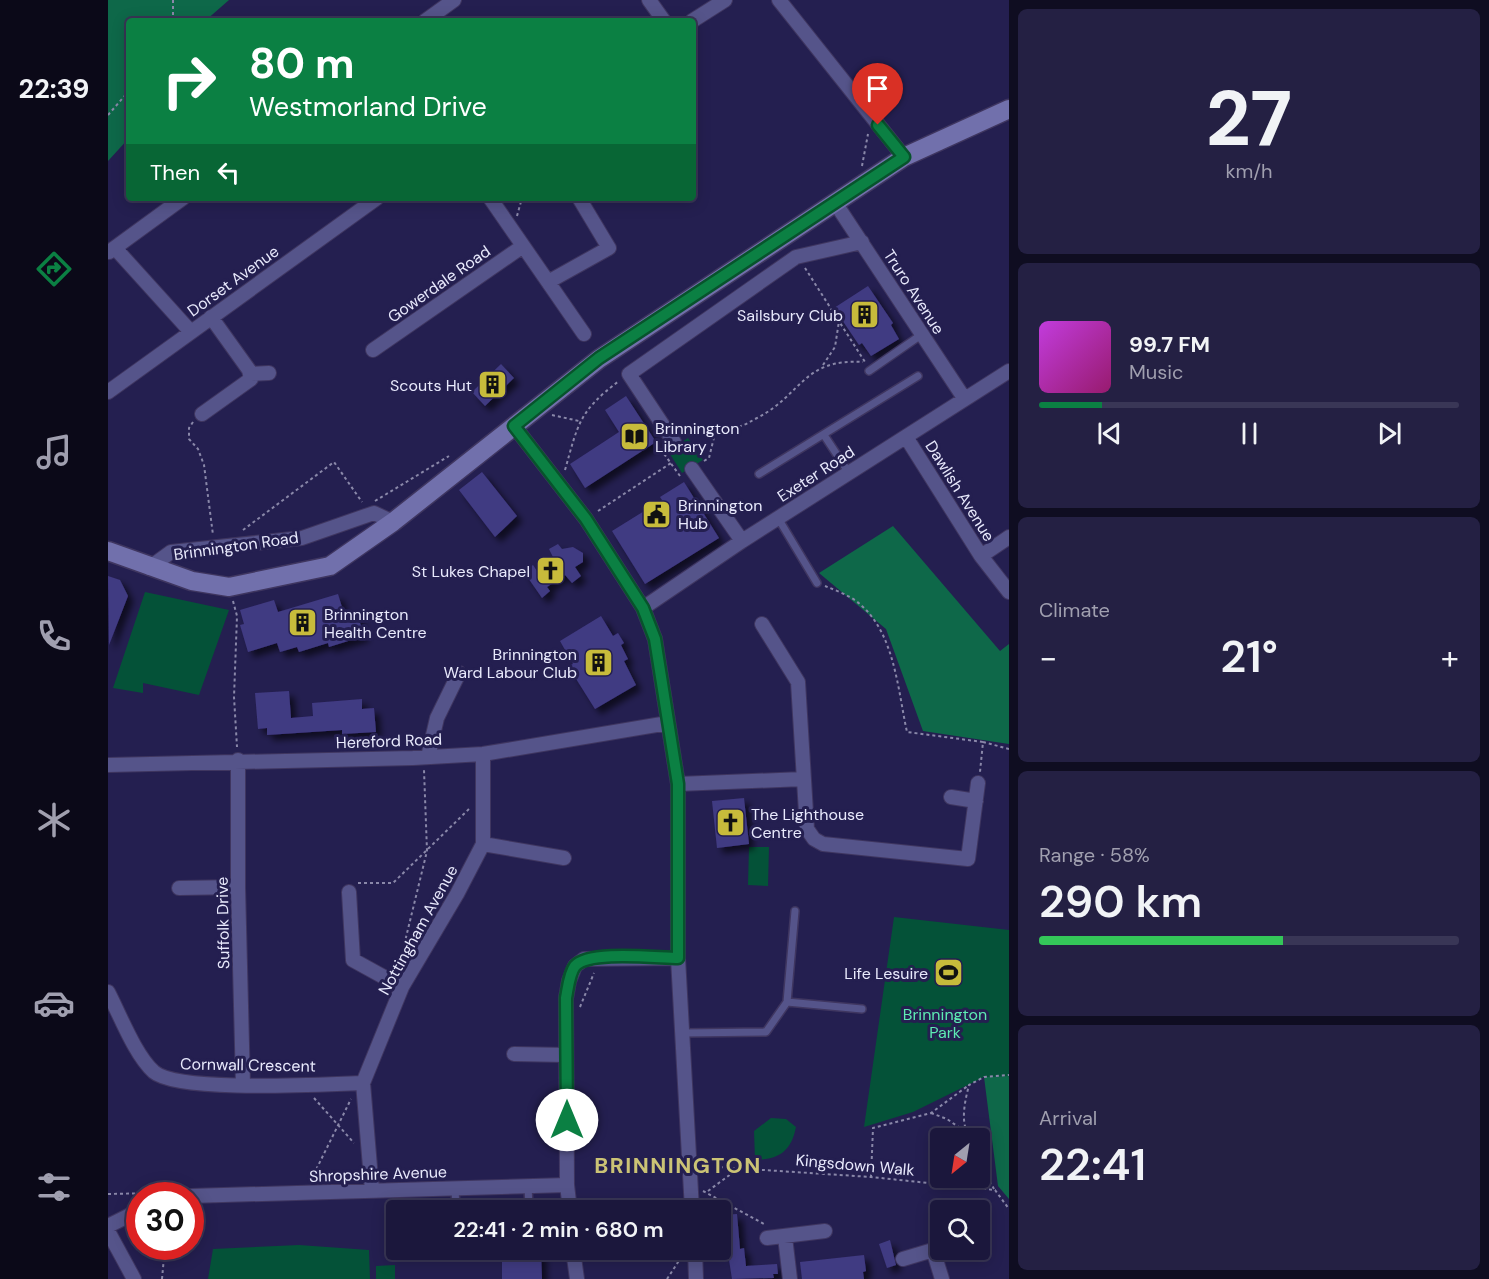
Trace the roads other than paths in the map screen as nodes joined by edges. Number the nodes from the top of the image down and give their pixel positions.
1 (454, 0) edge
2 (649, 0) edge
3 (725, 0) edge
4 (779, 0) edge
5 (429, 18) edge
6 (662, 18) edge
7 (696, 18) edge
8 (1009, 109) edge
9 (904, 157) junction
10 (179, 201) edge
11 (373, 201) edge
12 (492, 201) edge
13 (581, 201) edge
14 (836, 204) junction
15 (862, 242) junction
16 (523, 246) junction
17 (111, 250) edge
18 (548, 282) junction
19 (211, 318) junction
20 (191, 332) junction
21 (584, 334) dead end
22 (921, 335) junction
23 (373, 350) dead end
24 (869, 371) road end
25 (1009, 371) edge
26 (269, 373) dead end
27 (251, 374) junction
28 (918, 376) dead end
29 (108, 392) edge
30 (964, 398) junction
31 (202, 414) road end
32 (514, 426) junction
33 (824, 435) junction
34 (906, 437) junction
35 (674, 442) road end
36 (692, 469) road end
37 (849, 473) junction
38 (759, 474) dead end
39 (778, 518) junction
40 (393, 522) junction
41 (1009, 537) edge
42 (742, 541) junction
43 (108, 551) edge
44 (981, 556) junction
45 (149, 568) junction
46 (817, 582) road end
47 (1009, 592) edge
48 (643, 608) junction
49 (762, 624) dead end
50 (459, 673) dead end
51 (668, 723) junction
52 (483, 754) junction
53 (426, 758) junction
54 (238, 760) junction
55 (108, 765) edge
56 (804, 779) junction
57 (978, 783) road end
58 (678, 784) junction
59 (951, 797) dead end
60 (976, 801) junction
61 (483, 844) junction
62 (564, 858) dead end
63 (238, 886) junction
64 (179, 888) dead end
65 (350, 892) road end
66 (795, 911) dead end
67 (678, 958) junction
68 (399, 985) junction
69 (108, 992) edge
70 (787, 1002) junction
71 (862, 1009) dead end
72 (683, 1033) junction
73 (514, 1054) dead end
74 (566, 1055) junction
75 (361, 1083) junction
76 (243, 1085) junction
77 (567, 1185) junction
78 (528, 1186) junction
79 (455, 1188) junction
80 (372, 1191) junction
81 (204, 1196) edge
82 (569, 1200) edge
83 (692, 1200) edge
84 (126, 1218) edge
85 (108, 1228) edge
86 (825, 1231) dead end
87 (785, 1237) junction
88 (767, 1238) dead end
89 (930, 1251) edge
90 (903, 1259) dead end
91 (574, 1260) edge
92 (695, 1260) edge
93 (939, 1260) edge
94 (134, 1279) edge
95 (577, 1279) edge
96 (696, 1279) edge
97 (790, 1279) edge
98 (942, 1279) edge

1 - 5 street
2 - 6 street
3 - 7 street
4 - 9 street
8 - 9 street, Brinnington Road
9 - 14 street, Brinnington Road
10 - 17 street
11 - 19 street, Dorset Avenue
12 - 16 street
13 - 18 street
14 - 15 street, Truro Avenue
14 - 32 street, Brinnington Road
15 - 22 street, Truro Avenue
15 - 35 street
16 - 18 street
16 - 23 street, Gowerdale Road
17 - 20 street
18 - 21 street
19 - 20 street, Dorset Avenue
19 - 27 street
20 - 29 street, Dorset Avenue
22 - 24 lane
22 - 30 street, Truro Avenue
25 - 30 street, Exeter Road
26 - 27 street
27 - 31 street
28 - 33 lane
30 - 34 street, Exeter Road
32 - 40 street, Brinnington Road
32 - 48 street
33 - 37 lane
33 - 38 lane
34 - 37 street, Exeter Road
34 - 44 street, Dawlish Avenue
36 - 42 street
37 - 39 street, Exeter Road
39 - 42 street, Exeter Road
39 - 46 lane
40 - 45 street, Brinnington Road
40 - 45 street, Brinnington Road
41 - 44 street
42 - 48 street, Exeter Road
43 - 45 street, Brinnington Road
44 - 47 street, Dawlish Avenue
48 - 51 street
49 - 56 street
50 - 53 street
51 - 52 street, Hereford Road
51 - 58 street
52 - 53 street, Hereford Road
52 - 61 street, Nottingham Avenue
53 - 54 street, Hereford Road
54 - 55 street, Hereford Road
54 - 63 street, Suffolk Drive
56 - 58 street
56 - 60 street
57 - 60 street
58 - 67 street
59 - 60 street
61 - 62 street
61 - 68 street, Nottingham Avenue
63 - 64 street
63 - 76 street, Suffolk Drive
65 - 68 street
66 - 70 lane
67 - 72 street
67 - 74 street
68 - 75 street, Nottingham Avenue
69 - 76 street, Cornwall Crescent
70 - 71 lane
70 - 72 lane
72 - 83 street
73 - 74 street
74 - 77 street
75 - 76 street, Cornwall Crescent
75 - 80 street, Nottingham Avenue
77 - 78 street, Shropshire Avenue
77 - 82 street
78 - 79 street, Shropshire Avenue
78 - 79 lane
79 - 80 street, Shropshire Avenue
80 - 81 street, Shropshire Avenue
84 - 85 street
85 - 94 street
86 - 87 street
87 - 88 street
87 - 97 street
89 - 90 street
91 - 95 street
92 - 96 street
93 - 98 street

